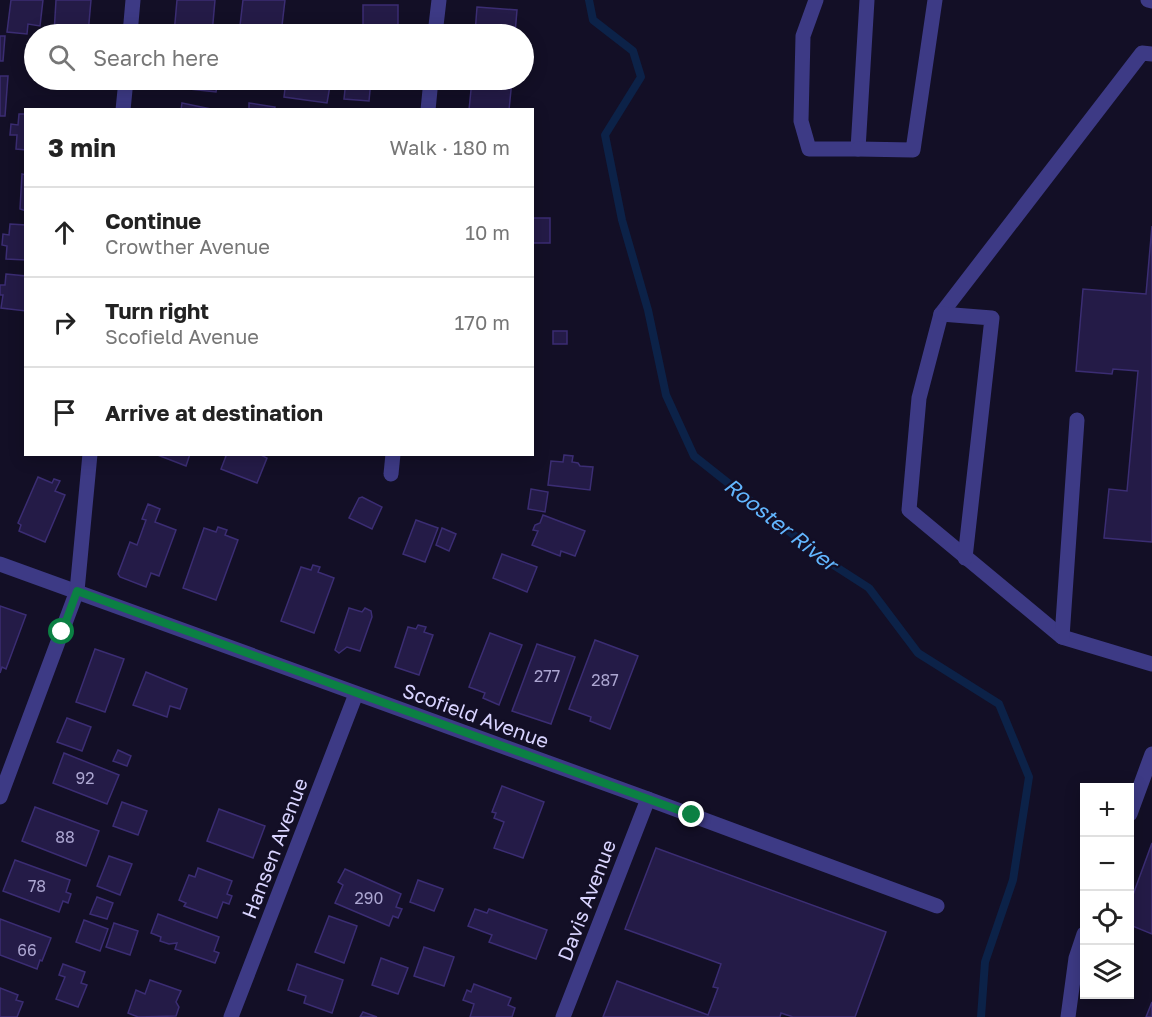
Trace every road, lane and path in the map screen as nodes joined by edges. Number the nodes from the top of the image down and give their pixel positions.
1 (134, 0) edge
2 (439, 0) edge
3 (816, 0) edge
4 (867, 0) edge
5 (935, 0) edge
6 (131, 24) edge
7 (436, 24) edge
8 (1152, 54) edge
9 (125, 90) edge
10 (430, 90) edge
11 (123, 108) edge
12 (428, 108) edge
13 (858, 149) junction
14 (941, 314) junction
15 (1077, 420) dead end
16 (90, 456) edge
17 (393, 456) edge
18 (391, 474) dead end
19 (965, 558) junction
20 (0, 564) edge
21 (77, 591) junction
22 (1062, 638) junction
23 (1152, 664) edge
24 (356, 694) junction
25 (1152, 754) edge
26 (0, 797) edge
27 (648, 799) junction
28 (1134, 803) edge
29 (938, 906) dead end
30 (1080, 945) edge
31 (231, 1017) edge
32 (563, 1017) edge
33 (1068, 1017) edge

1 - 6 street
2 - 7 street
3 - 13 street
4 - 13 street
5 - 13 street
8 - 14 street
9 - 11 street
10 - 12 street
14 - 19 street
14 - 19 street
15 - 22 street
16 - 21 street
17 - 18 street
19 - 22 street
20 - 21 street, Scofield Avenue
21 - 24 street, Scofield Avenue
21 - 26 street
22 - 23 street
24 - 27 street, Scofield Avenue
24 - 31 street, Hansen Avenue
25 - 28 street
27 - 29 street, Scofield Avenue
27 - 32 street, Davis Avenue
30 - 33 street

